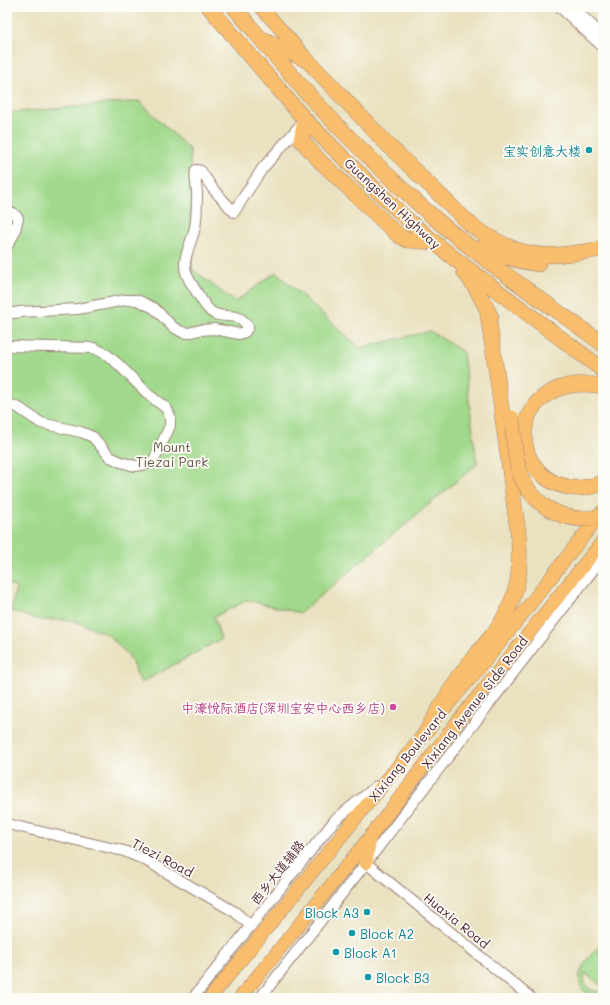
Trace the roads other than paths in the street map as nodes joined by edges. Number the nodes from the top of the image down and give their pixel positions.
1 (209, 7) edge
2 (234, 7) edge
3 (261, 7) edge
4 (560, 7) edge
5 (573, 7) edge
6 (603, 36) edge
7 (259, 38) junction
8 (603, 47) edge
9 (308, 61) junction
10 (305, 120) junction
11 (7, 211) edge
12 (451, 231) junction
13 (7, 246) edge
14 (603, 249) edge
15 (451, 256) junction
16 (603, 259) edge
17 (487, 309) junction
18 (7, 314) edge
19 (603, 344) edge
20 (7, 346) edge
21 (603, 370) edge
22 (603, 386) edge
23 (7, 403) edge
24 (603, 483) edge
25 (603, 511) edge
26 (603, 515) edge
27 (603, 541) edge
28 (603, 557) edge
29 (427, 730) junction
30 (393, 773) junction
31 (7, 824) edge
32 (370, 837) junction
33 (366, 863) junction
34 (251, 926) junction
35 (193, 998) edge
36 (210, 998) edge
37 (240, 998) edge
38 (260, 998) edge
39 (531, 998) edge

1 - 10 highway
2 - 7 highway, Guangshen Highway
3 - 9 main road
4 - 8 street
5 - 6 street
7 - 9 highway
7 - 12 highway, Guangshen Highway
9 - 14 highway
10 - 15 highway, Guangshen Highway
10 - 18 street
11 - 13 street
12 - 16 highway
12 - 19 highway, Guangshen Highway
15 - 17 highway
15 - 21 highway, Guangshen Highway
17 - 26 highway, bridge
17 - 29 highway
20 - 23 street
22 - 24 highway
25 - 29 main road, Xixiang Boulevard
27 - 32 main road, Xixiang Boulevard
28 - 33 street, Xixiang Avenue Side Road
29 - 30 main road, Xixiang Boulevard
30 - 34 street, 西乡大道辅路
30 - 36 main road, Xixiang Boulevard
31 - 34 street, Tiezi Road
32 - 33 main road
32 - 37 main road, Xixiang Boulevard
33 - 38 street
33 - 39 street, Huaxia Road
34 - 35 street, 西乡大道辅路

